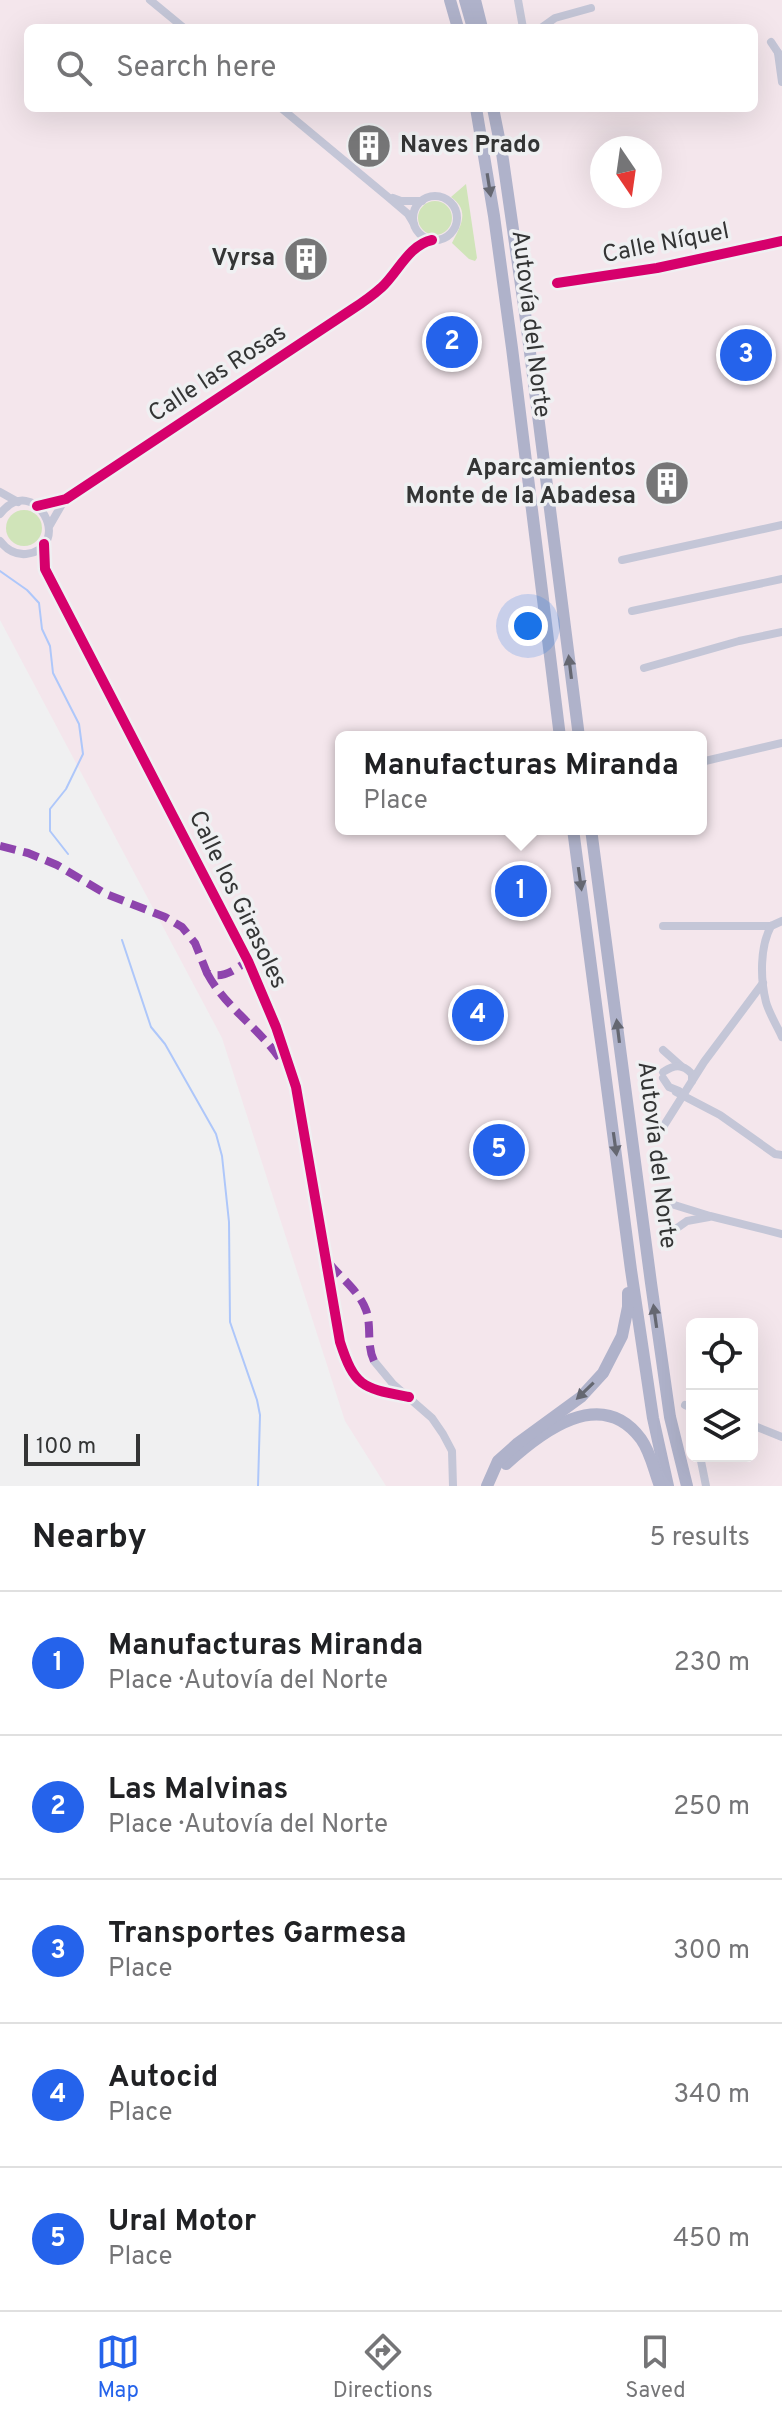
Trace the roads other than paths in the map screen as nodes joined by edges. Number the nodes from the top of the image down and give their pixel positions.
1 (150, 0) edge
2 (450, 0) edge
3 (465, 0) edge
4 (475, 0) edge
5 (518, 0) edge
6 (591, 8) dead end
7 (179, 24) edge
8 (457, 24) edge
9 (472, 24) edge
10 (481, 24) edge
11 (522, 24) edge
12 (547, 24) edge
13 (771, 42) dead end
14 (780, 55) edge
15 (782, 82) edge
16 (286, 112) edge
17 (477, 112) edge
18 (495, 112) edge
19 (388, 197) junction
20 (422, 201) junction
21 (414, 225) junction
22 (432, 240) junction
23 (782, 241) edge
24 (408, 255) junction
25 (557, 283) dead end
26 (0, 492) edge
27 (66, 499) junction
28 (18, 502) junction
29 (37, 506) junction
30 (0, 514) edge
31 (782, 525) edge
32 (49, 526) junction
33 (0, 541) edge
34 (44, 544) junction
35 (24, 554) junction
36 (622, 560) dead end
37 (45, 569) junction
38 (782, 579) edge
39 (632, 611) dead end
40 (782, 632) edge
41 (644, 668) dead end
42 (559, 731) edge
43 (578, 731) edge
44 (782, 743) edge
45 (707, 761) edge
46 (574, 835) edge
47 (592, 835) edge
48 (782, 921) edge
49 (663, 926) dead end
50 (771, 926) junction
51 (763, 983) junction
52 (747, 1004) junction
53 (766, 1005) junction
54 (782, 1037) edge
55 (663, 1050) dead end
56 (704, 1062) junction
57 (684, 1067) junction
58 (691, 1084) junction
59 (680, 1094) junction
60 (663, 1127) dead end
61 (782, 1155) edge
62 (668, 1203) dead end
63 (710, 1216) junction
64 (670, 1233) dead end
65 (782, 1234) edge
66 (628, 1242) junction
67 (374, 1361) dead end
68 (409, 1397) junction
69 (758, 1427) edge
70 (782, 1437) edge
71 (701, 1462) edge
72 (453, 1486) edge
73 (487, 1486) edge
74 (495, 1486) edge
75 (660, 1486) edge
76 (668, 1486) edge
77 (687, 1486) edge
78 (706, 1486) edge

1 - 7 street
2 - 8 highway
3 - 9 highway
4 - 10 highway
5 - 11 street
6 - 12 street
13 - 14 street
14 - 15 street
16 - 19 street
17 -> 42 highway, Autovía del Norte
43 -> 18 highway, Autovía del Norte
19 - 20 street
19 - 21 street
20 - 21 street
20 - 22 street
21 - 22 street
21 - 24 street, Calle las Rosas
22 - 24 street, Calle las Rosas
23 - 25 street, Calle Níquel
24 - 27 street, Calle las Rosas
26 - 28 street
27 - 29 street, Calle las Rosas
27 - 32 street, Calle las Rosas
28 - 29 street
28 - 30 street
29 - 32 street
31 - 36 street
32 - 34 street, Calle las Rosas
33 - 35 street, Calle los Girasoles
34 - 35 street
34 - 37 street, Calle los Girasoles
35 - 37 street, Calle los Girasoles
37 - 68 street, Calle los Girasoles
38 - 39 street
40 - 41 street
44 - 45 street
46 -> 66 highway, Autovía del Norte
77 -> 47 highway, Autovía del Norte
48 - 50 street
49 - 50 street
50 - 51 street
51 - 52 street
51 - 53 street
52 - 53 street
52 - 56 street
53 - 54 street
55 - 57 street
56 - 57 street
56 - 58 street
57 - 58 street
57 - 59 street
58 - 59 street
59 - 60 street
59 - 61 street
62 - 63 street
63 - 64 street
63 - 65 street
66 -> 73 highway
66 - 76 highway, Autovía del Norte
67 - 68 street
68 - 72 street
69 - 70 street
71 - 78 street
74 - 75 highway

